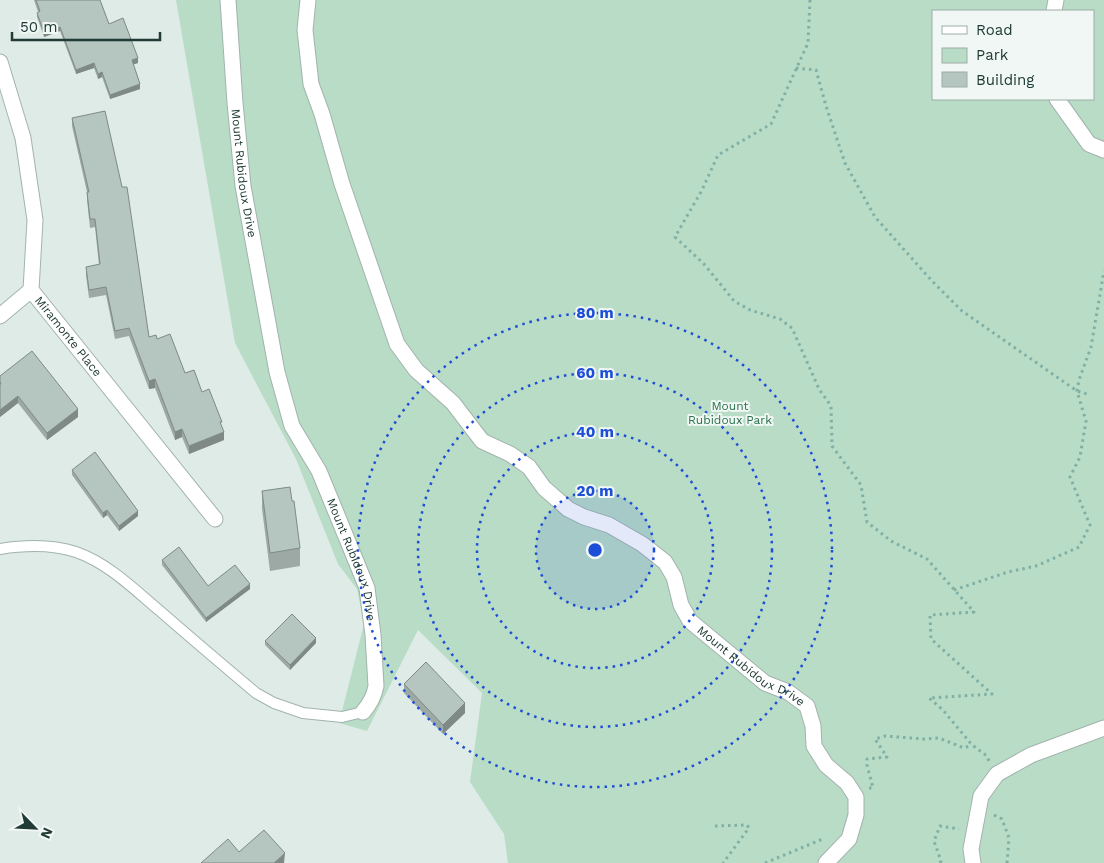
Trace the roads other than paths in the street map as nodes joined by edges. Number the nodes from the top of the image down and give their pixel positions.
1 (228, 0) edge
2 (308, 0) edge
3 (0, 62) edge
4 (1058, 100) edge
5 (1104, 150) edge
6 (30, 290) junction
7 (0, 316) edge
8 (215, 519) dead end
9 (0, 549) edge
10 (363, 712) joint
11 (1104, 728) edge
12 (826, 863) edge
13 (973, 863) edge

1 - 10 street, Mount Rubidoux Drive
2 - 12 street, Mount Rubidoux Drive
3 - 6 street, Miramonte Place
4 - 5 street
6 - 7 street
6 - 8 street, Miramonte Place
9 - 10 lane, Mount Rubidoux Drive
11 - 13 street

